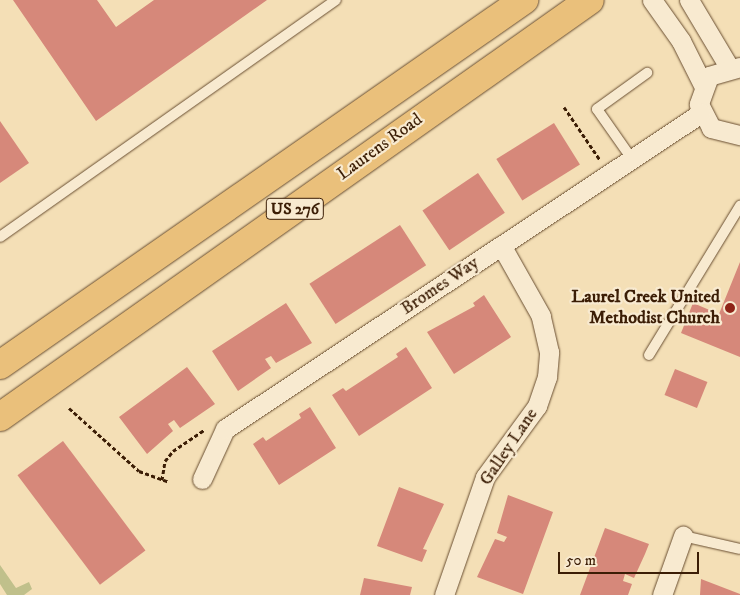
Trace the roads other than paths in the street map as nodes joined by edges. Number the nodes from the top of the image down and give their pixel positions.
1 (336, 0) edge
2 (524, 0) edge
3 (590, 0) edge
4 (652, 0) edge
5 (689, 0) edge
6 (735, 67) edge
7 (647, 73) dead end
8 (703, 84) junction
9 (701, 113) junction
10 (740, 135) edge
11 (632, 159) junction
12 (740, 206) edge
13 (0, 238) edge
14 (501, 245) junction
15 (151, 263) junction
16 (177, 295) junction
17 (649, 355) dead end
18 (0, 364) edge
19 (0, 417) edge
20 (202, 479) dead end
21 (683, 536) joint
22 (740, 549) edge
23 (444, 595) edge
24 (662, 595) edge

1 - 13 lane
2 - 15 main road, Laurens Road / US 276
3 - 16 main road, Laurens Road / US 276
4 - 8 street
5 - 6 street
6 - 8 street
7 - 11 lane
8 - 9 street
9 - 10 street
9 - 11 street, Bromes Way
11 - 14 street, Bromes Way
12 - 17 lane
14 - 20 street, Bromes Way
14 - 23 street, Galley Lane
15 - 16 main road
15 - 18 main road, Laurens Road / US 276
16 - 19 main road, Laurens Road / US 276
21 - 22 lane
21 - 24 street

